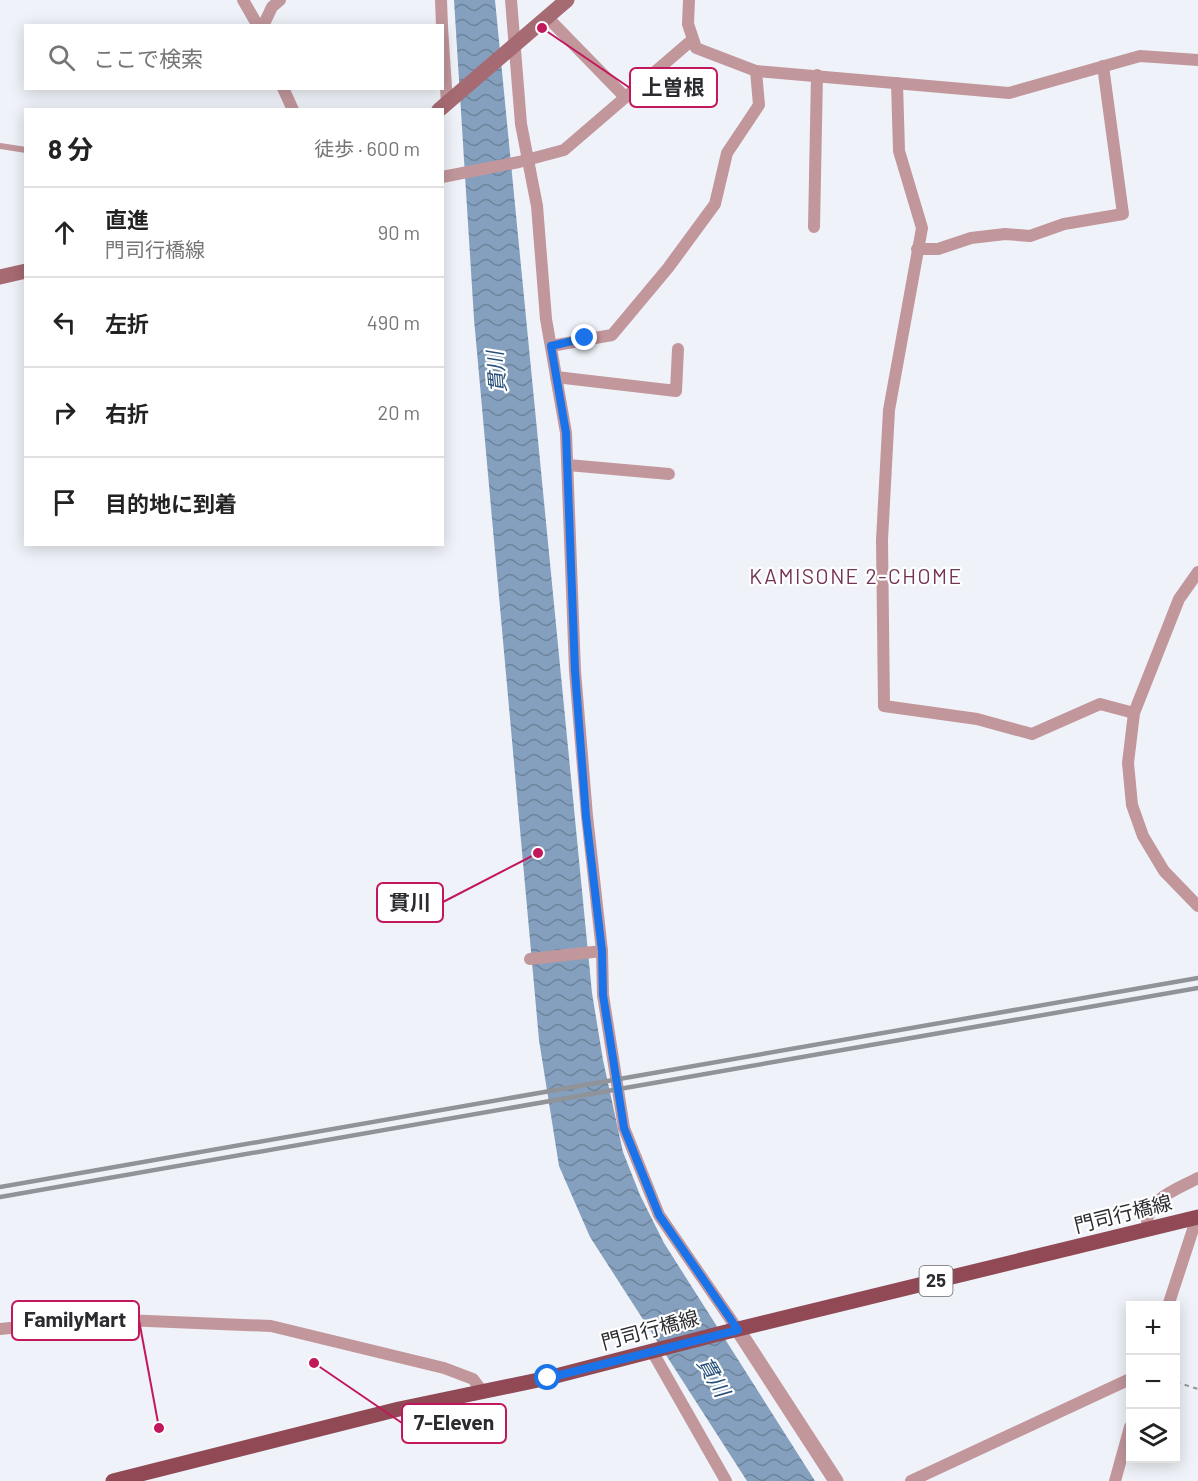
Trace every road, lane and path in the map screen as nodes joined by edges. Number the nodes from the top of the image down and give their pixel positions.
1 (243, 0) edge
2 (280, 0) edge
3 (441, 0) edge
4 (510, 0) edge
5 (567, 0) edge
6 (688, 0) edge
7 (547, 18) junction
8 (257, 24) edge
9 (264, 24) edge
10 (442, 24) edge
11 (692, 40) junction
12 (511, 49) junction
13 (444, 57) edge
14 (1198, 60) edge
15 (1103, 66) junction
16 (756, 70) junction
17 (817, 75) junction
18 (897, 83) junction
19 (284, 90) edge
20 (625, 97) junction
21 (447, 103) edge
22 (292, 108) edge
23 (0, 146) edge
24 (24, 150) edge
25 (524, 161) junction
26 (444, 177) edge
27 (814, 227) dead end
28 (917, 249) junction
29 (24, 271) edge
30 (0, 277) edge
31 (551, 346) junction
32 (678, 349) dead end
33 (556, 378) junction
34 (568, 465) junction
35 (669, 474) dead end
36 (1198, 572) edge
37 (1134, 713) junction
38 (1198, 906) edge
39 (598, 952) junction
40 (530, 959) dead end
41 (1198, 1178) edge
42 (1198, 1217) edge
43 (1147, 1229) junction
44 (1169, 1301) edge
45 (0, 1329) edge
46 (732, 1331) junction
47 (656, 1350) junction
48 (1126, 1381) edge
49 (1180, 1383) edge
50 (1198, 1389) edge
51 (482, 1391) junction
52 (1126, 1444) edge
53 (113, 1481) edge
54 (726, 1481) edge
55 (836, 1481) edge
56 (911, 1481) edge
57 (1115, 1481) edge

1 - 8 street
2 - 9 street
3 - 10 street
4 - 12 street
5 - 7 main road
6 - 11 street
7 - 12 main road
7 - 20 street
11 - 16 street
11 - 20 street
12 - 21 main road
12 - 25 street
13 - 21 street
14 - 15 street
15 - 18 street
15 - 28 street
16 - 17 street
16 - 31 street
17 - 18 street
17 - 27 street
18 - 28 street
19 - 22 street
20 - 25 street
23 - 24 lane
25 - 26 street
25 - 31 street
28 - 37 street
29 - 30 main road
31 - 33 street
32 - 33 street
33 - 34 street
34 - 35 street
34 - 39 street
36 - 37 street
37 - 38 street
39 - 40 street
39 - 46 street
41 - 43 street
42 - 43 main road, 門司行橋線 / 25
42 - 44 street
43 - 46 main road, 門司行橋線 / 25
45 - 51 street
46 - 47 main road, 門司行橋線 / 25
46 - 55 street
47 - 51 main road, 門司行橋線 / 25
47 - 54 street
48 - 56 street
49 - 50 path
51 - 53 main road, 門司行橋線 / 25
52 - 57 street

